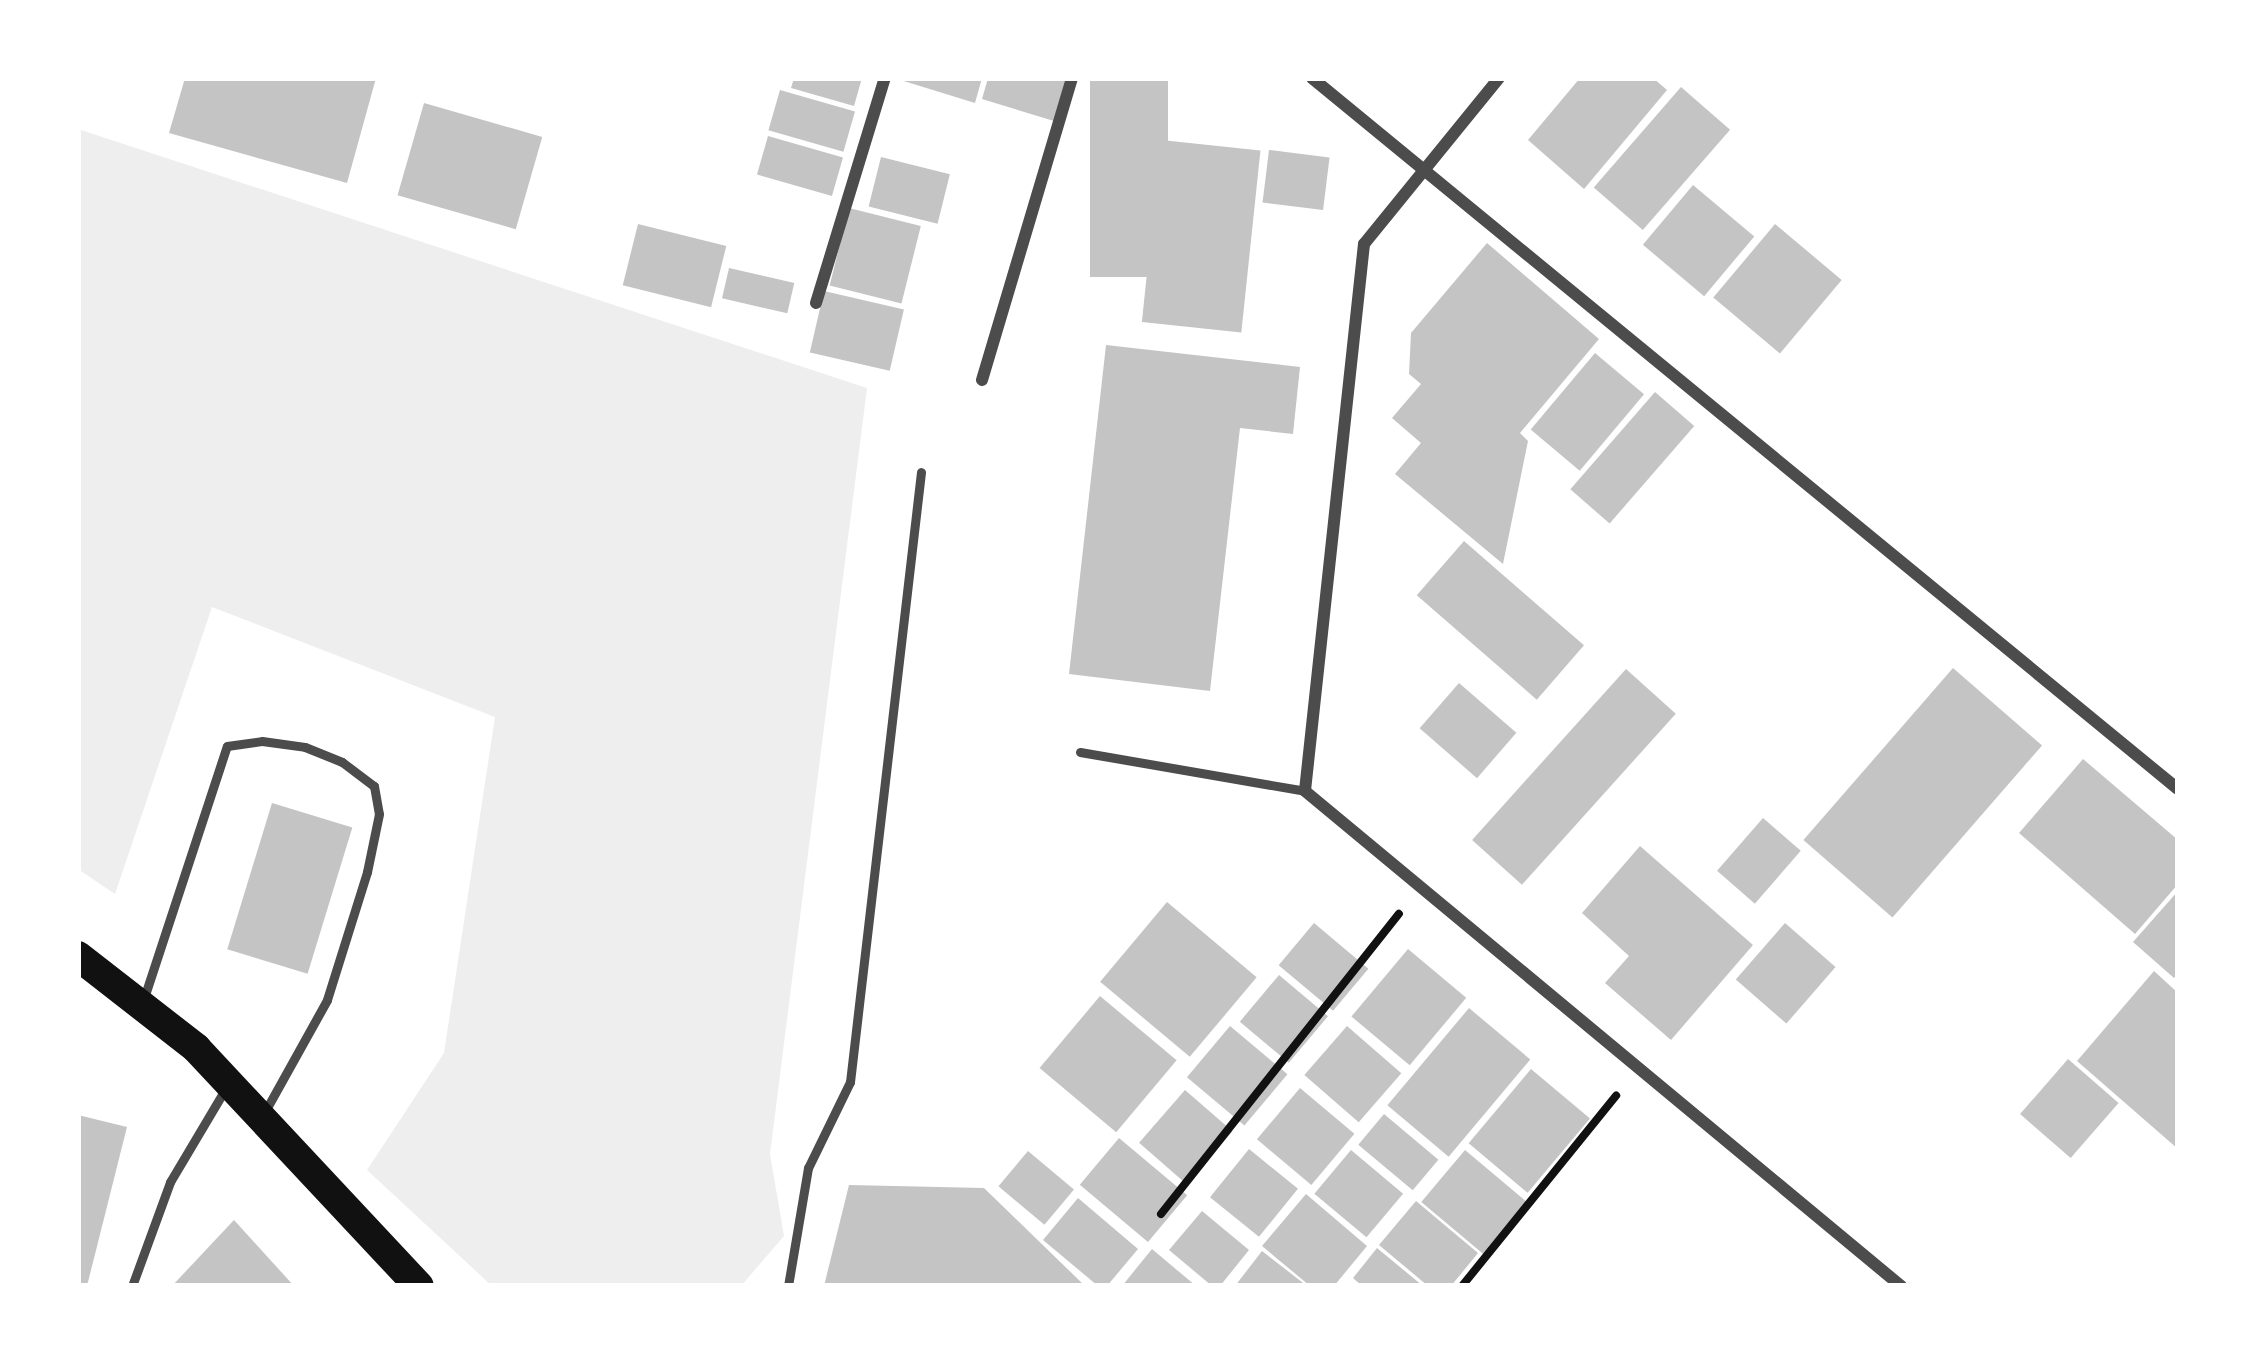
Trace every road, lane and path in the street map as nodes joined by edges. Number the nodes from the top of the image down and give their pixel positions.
1 (885, 78) edge
2 (1072, 78) edge
3 (1312, 78) edge
4 (1499, 78) edge
5 (1425, 168) junction
6 (816, 303) dead end
7 (982, 380) dead end
8 (921, 472) dead end
9 (1080, 752) dead end
10 (2178, 789) edge
11 (1305, 791) junction
12 (1419, 889) junction
13 (78, 956) edge
14 (142, 1004) junction
15 (1638, 1069) junction
16 (227, 1085) junction
17 (260, 1120) junction
18 (1161, 1214) dead end
19 (132, 1286) edge
20 (418, 1286) edge
21 (788, 1286) edge
22 (1462, 1286) edge
23 (1901, 1286) edge

1 - 6 street
2 - 7 street
3 - 5 street
4 - 5 street
5 - 10 street
5 - 11 street
8 - 21 lane
9 - 11 lane
11 - 12 street
12 - 15 street
12 - 18 path
13 - 14 main road
14 - 16 main road
14 - 17 lane
15 - 22 path
15 - 23 street
16 - 17 main road
16 - 19 lane
17 - 20 main road

